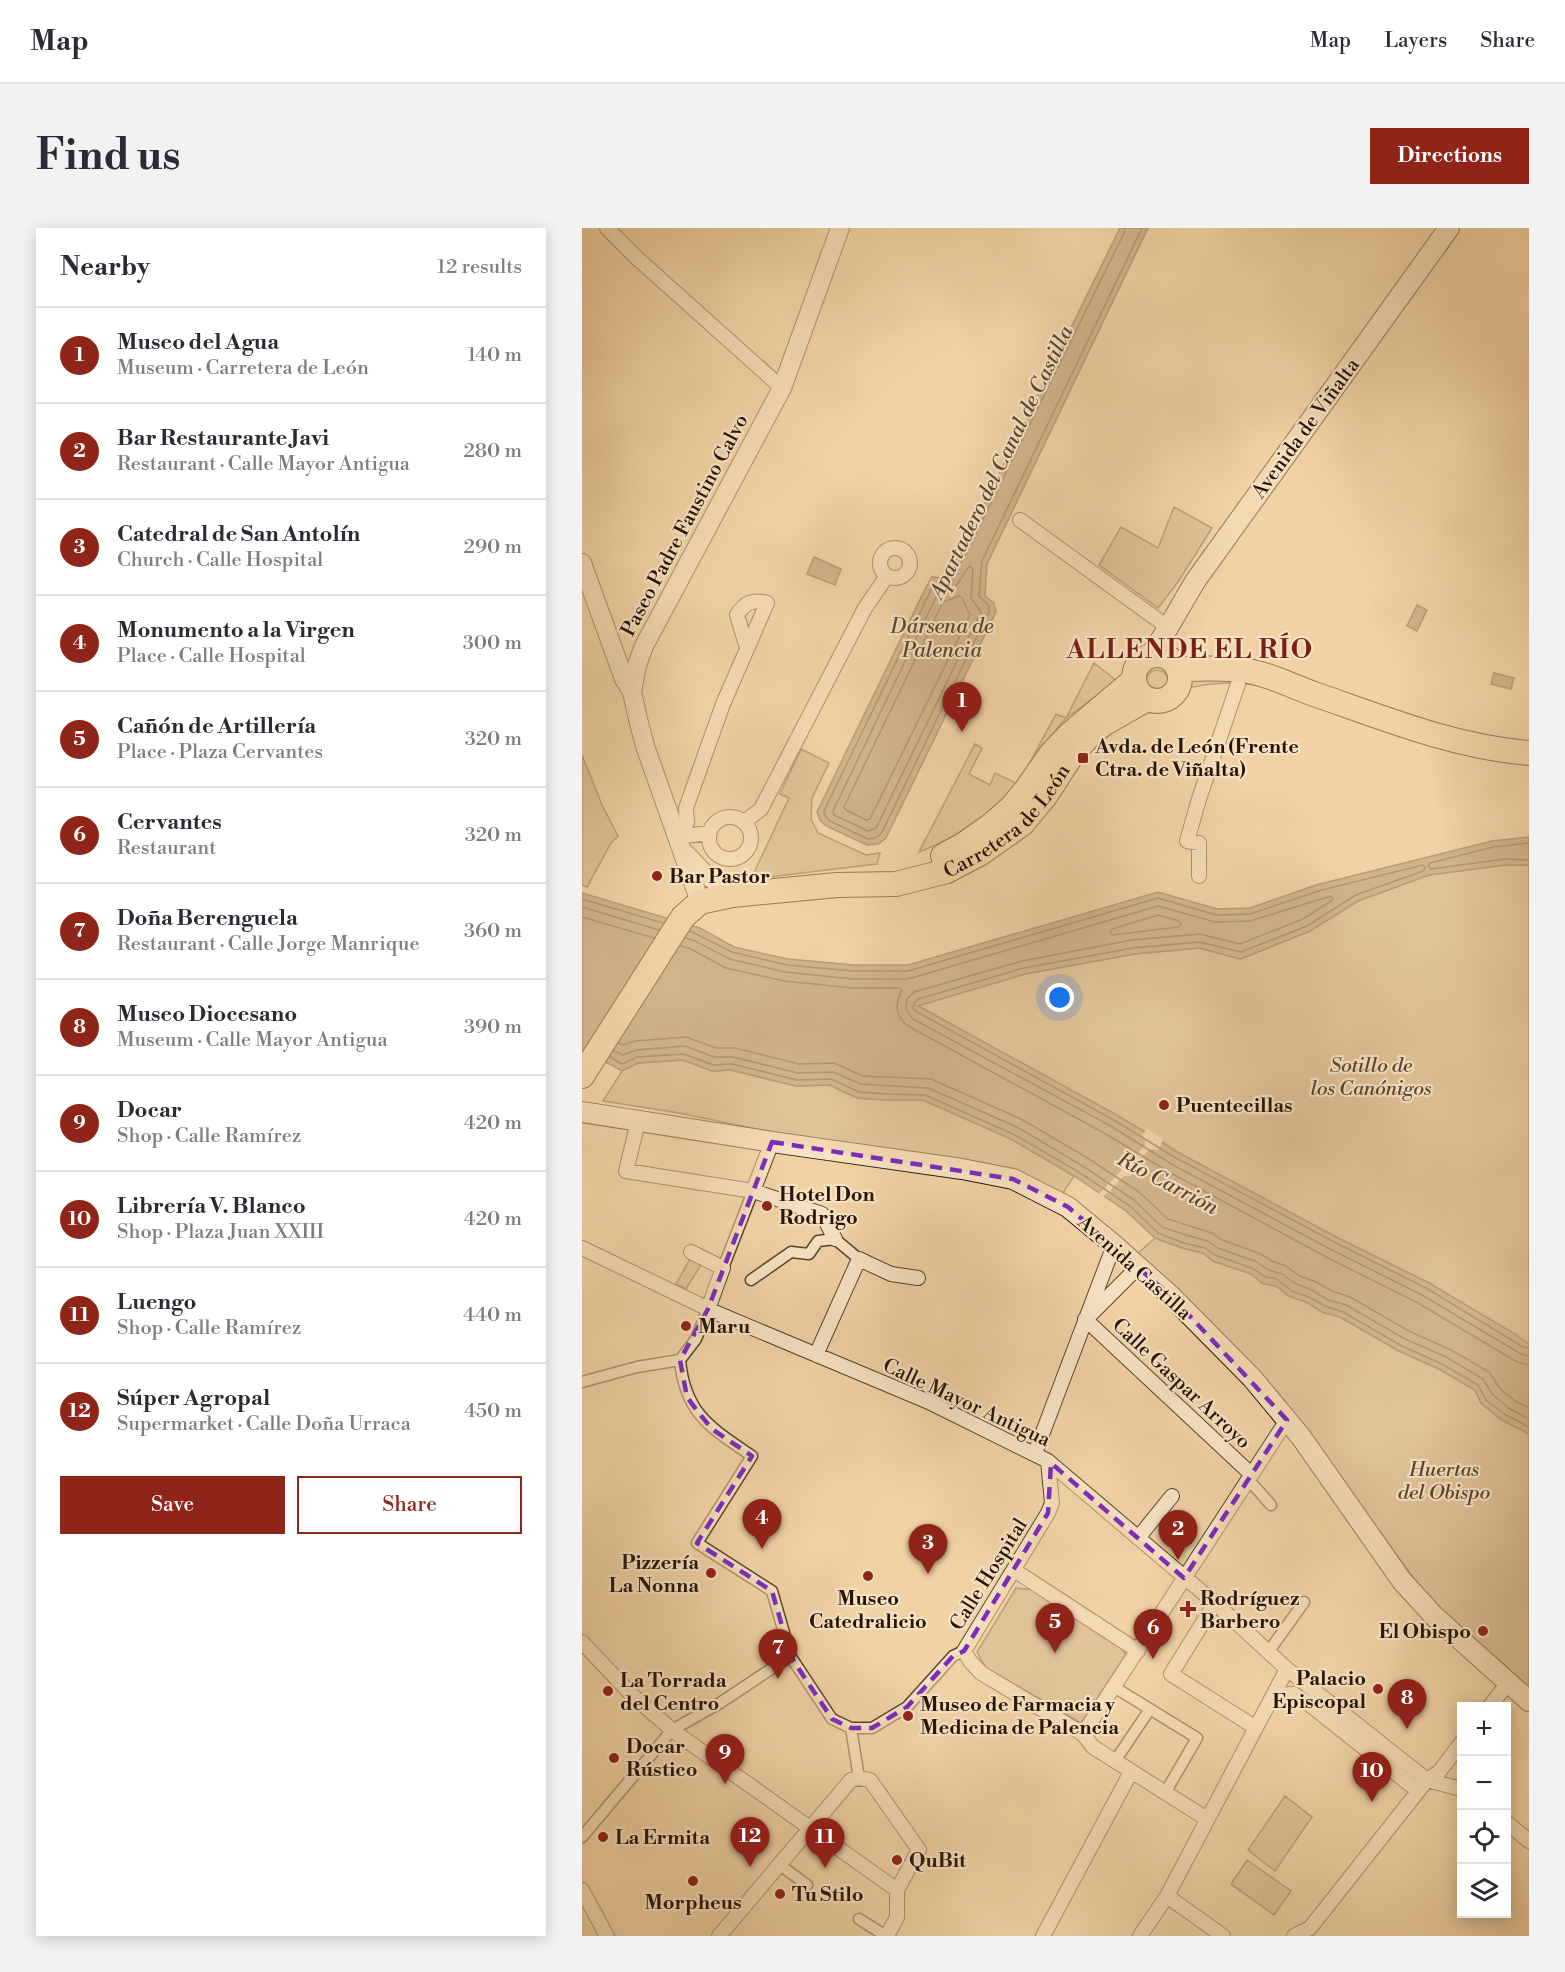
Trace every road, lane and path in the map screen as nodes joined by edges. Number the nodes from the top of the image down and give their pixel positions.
1 (607, 228) edge
2 (840, 228) edge
3 (1449, 228) edge
4 (782, 387) junction
5 (1020, 520) dead end
6 (582, 563) edge
7 (887, 576) dead end
8 (1168, 630) junction
9 (747, 648) dead end
10 (614, 652) junction
11 (1166, 661) junction
12 (637, 665) junction
13 (1238, 684) junction
14 (1140, 689) junction
15 (632, 692) junction
16 (1176, 693) junction
17 (1313, 694) junction
18 (1529, 753) edge
19 (744, 822) junction
20 (710, 830) junction
21 (680, 833) junction
22 (1199, 876) dead end
23 (732, 895) junction
24 (691, 909) junction
25 (582, 1076) edge
26 (582, 1112) edge
27 (638, 1122) junction
28 (772, 1142) junction
29 (753, 1191) junction
30 (835, 1239) junction
31 (1114, 1245) junction
32 (582, 1248) edge
33 (691, 1252) dead end
34 (859, 1259) junction
35 (1138, 1267) junction
36 (723, 1268) junction
37 (918, 1278) dead end
38 (751, 1280) dead end
39 (708, 1309) junction
40 (1086, 1319) junction
41 (816, 1355) junction
42 (680, 1360) junction
43 (582, 1382) edge
44 (1287, 1420) junction
45 (1035, 1453) junction
46 (1048, 1461) junction
47 (1250, 1477) junction
48 (1172, 1496) dead end
49 (1271, 1505) dead end
50 (1138, 1538) junction
51 (1014, 1570) junction
52 (1184, 1578) junction
53 (1304, 1602) dead end
54 (1215, 1603) junction
55 (582, 1642) edge
56 (964, 1651) junction
57 (1138, 1651) junction
58 (1269, 1651) junction
59 (791, 1657) junction
60 (1287, 1669) junction
61 (1508, 1683) junction
62 (1114, 1687) junction
63 (1274, 1695) junction
64 (1529, 1701) edge
65 (1494, 1702) edge
66 (1150, 1710) junction
67 (851, 1728) junction
68 (1256, 1728) junction
69 (672, 1730) junction
70 (1083, 1734) junction
71 (1457, 1748) edge
72 (1115, 1761) junction
73 (1131, 1772) junction
74 (859, 1778) junction
75 (1423, 1785) junction
76 (1457, 1789) edge
77 (1165, 1793) junction
78 (1207, 1819) junction
79 (1511, 1826) edge
80 (810, 1828) junction
81 (582, 1837) edge
82 (1529, 1841) edge
83 (780, 1865) junction
84 (807, 1886) dead end
85 (582, 1890) edge
86 (897, 1890) junction
87 (1167, 1896) junction
88 (859, 1919) dead end
89 (892, 1934) edge
90 (607, 1936) edge
91 (719, 1936) edge
92 (1043, 1936) edge
93 (1140, 1936) edge
94 (1223, 1936) edge
95 (1294, 1936) edge

1 - 4 street
2 - 4 street, Paseo Padre Faustino Calvo
3 - 8 main road, Avenida de Viñalta
4 - 12 street, Paseo Padre Faustino Calvo
5 - 8 street
6 - 10 street
7 - 19 street
8 - 11 main road
9 - 21 street
10 - 12 street
10 - 15 street
11 - 14 highway
11 - 16 highway
11 - 17 highway
12 - 15 street, Paseo Padre Faustino Calvo
13 - 16 highway
13 - 17 highway
13 - 22 street
14 - 16 highway
14 - 23 highway, Carretera de León
15 - 21 street, Paseo Padre Faustino Calvo
17 - 18 highway
19 - 20 street
19 - 20 street
20 - 21 street
21 - 23 street, Paseo Padre Faustino Calvo
21 - 24 street, Paseo Padre Faustino Calvo
23 - 24 highway, Carretera de León
24 - 25 highway
26 - 27 main road, Avenida Castilla
27 - 28 main road, Avenida Castilla
27 - 29 street
28 - 29 street
28 - 31 main road, Avenida Castilla
29 - 30 street
29 - 36 street
30 - 34 street
30 - 38 street
31 - 35 main road, Avenida Castilla
31 - 40 street
32 - 39 street, Calle Mayor Antigua
33 - 36 street
34 - 37 street
34 - 41 street
35 - 40 street
35 - 44 main road, Avenida Castilla
36 - 39 street
39 - 41 street, Calle Mayor Antigua
39 - 42 street
40 - 45 street
40 - 47 street, Calle Gaspar Arroyo
41 - 45 street, Calle Mayor Antigua
42 - 43 street
42 - 59 street
44 - 47 street
44 - 61 main road, Avenida Castilla
45 - 46 street, Calle Mayor Antigua
46 - 50 street, Calle Mayor Antigua
46 - 51 street, Calle Hospital
47 - 49 street
47 - 52 street
48 - 50 street
50 - 52 street, Calle Mayor Antigua
51 - 56 street, Calle Hospital
51 - 57 street
52 - 54 street, Calle Mayor Antigua
52 - 57 street
53 - 58 street
54 - 58 street, Calle Mayor Antigua
54 - 68 street
55 - 69 street
56 - 67 street, Calle Hospital
56 - 70 street
57 - 62 street
58 - 60 street, Calle Mayor Antigua
59 - 67 street
59 - 69 street
60 - 63 street
60 - 75 street, Calle Mayor Antigua
61 - 64 main road, Avenida Castilla
61 - 65 street
62 - 66 street
62 - 70 street
63 - 68 street
63 - 75 street, Calle Mayor Antigua
66 - 72 street
66 - 77 street
67 - 74 street
68 - 78 street
69 - 80 street
69 - 81 street
70 - 72 street
71 - 75 street
72 - 73 street
73 - 77 street
73 - 92 street
74 - 80 street
74 - 86 street
75 - 76 street, Calle Mayor Antigua
75 - 95 street
77 - 78 street
78 - 87 street
79 - 82 street
80 - 83 street
80 - 86 street
83 - 84 street
83 - 91 street
85 - 90 street
86 - 89 street
87 - 93 street
87 - 94 street
88 - 89 street

